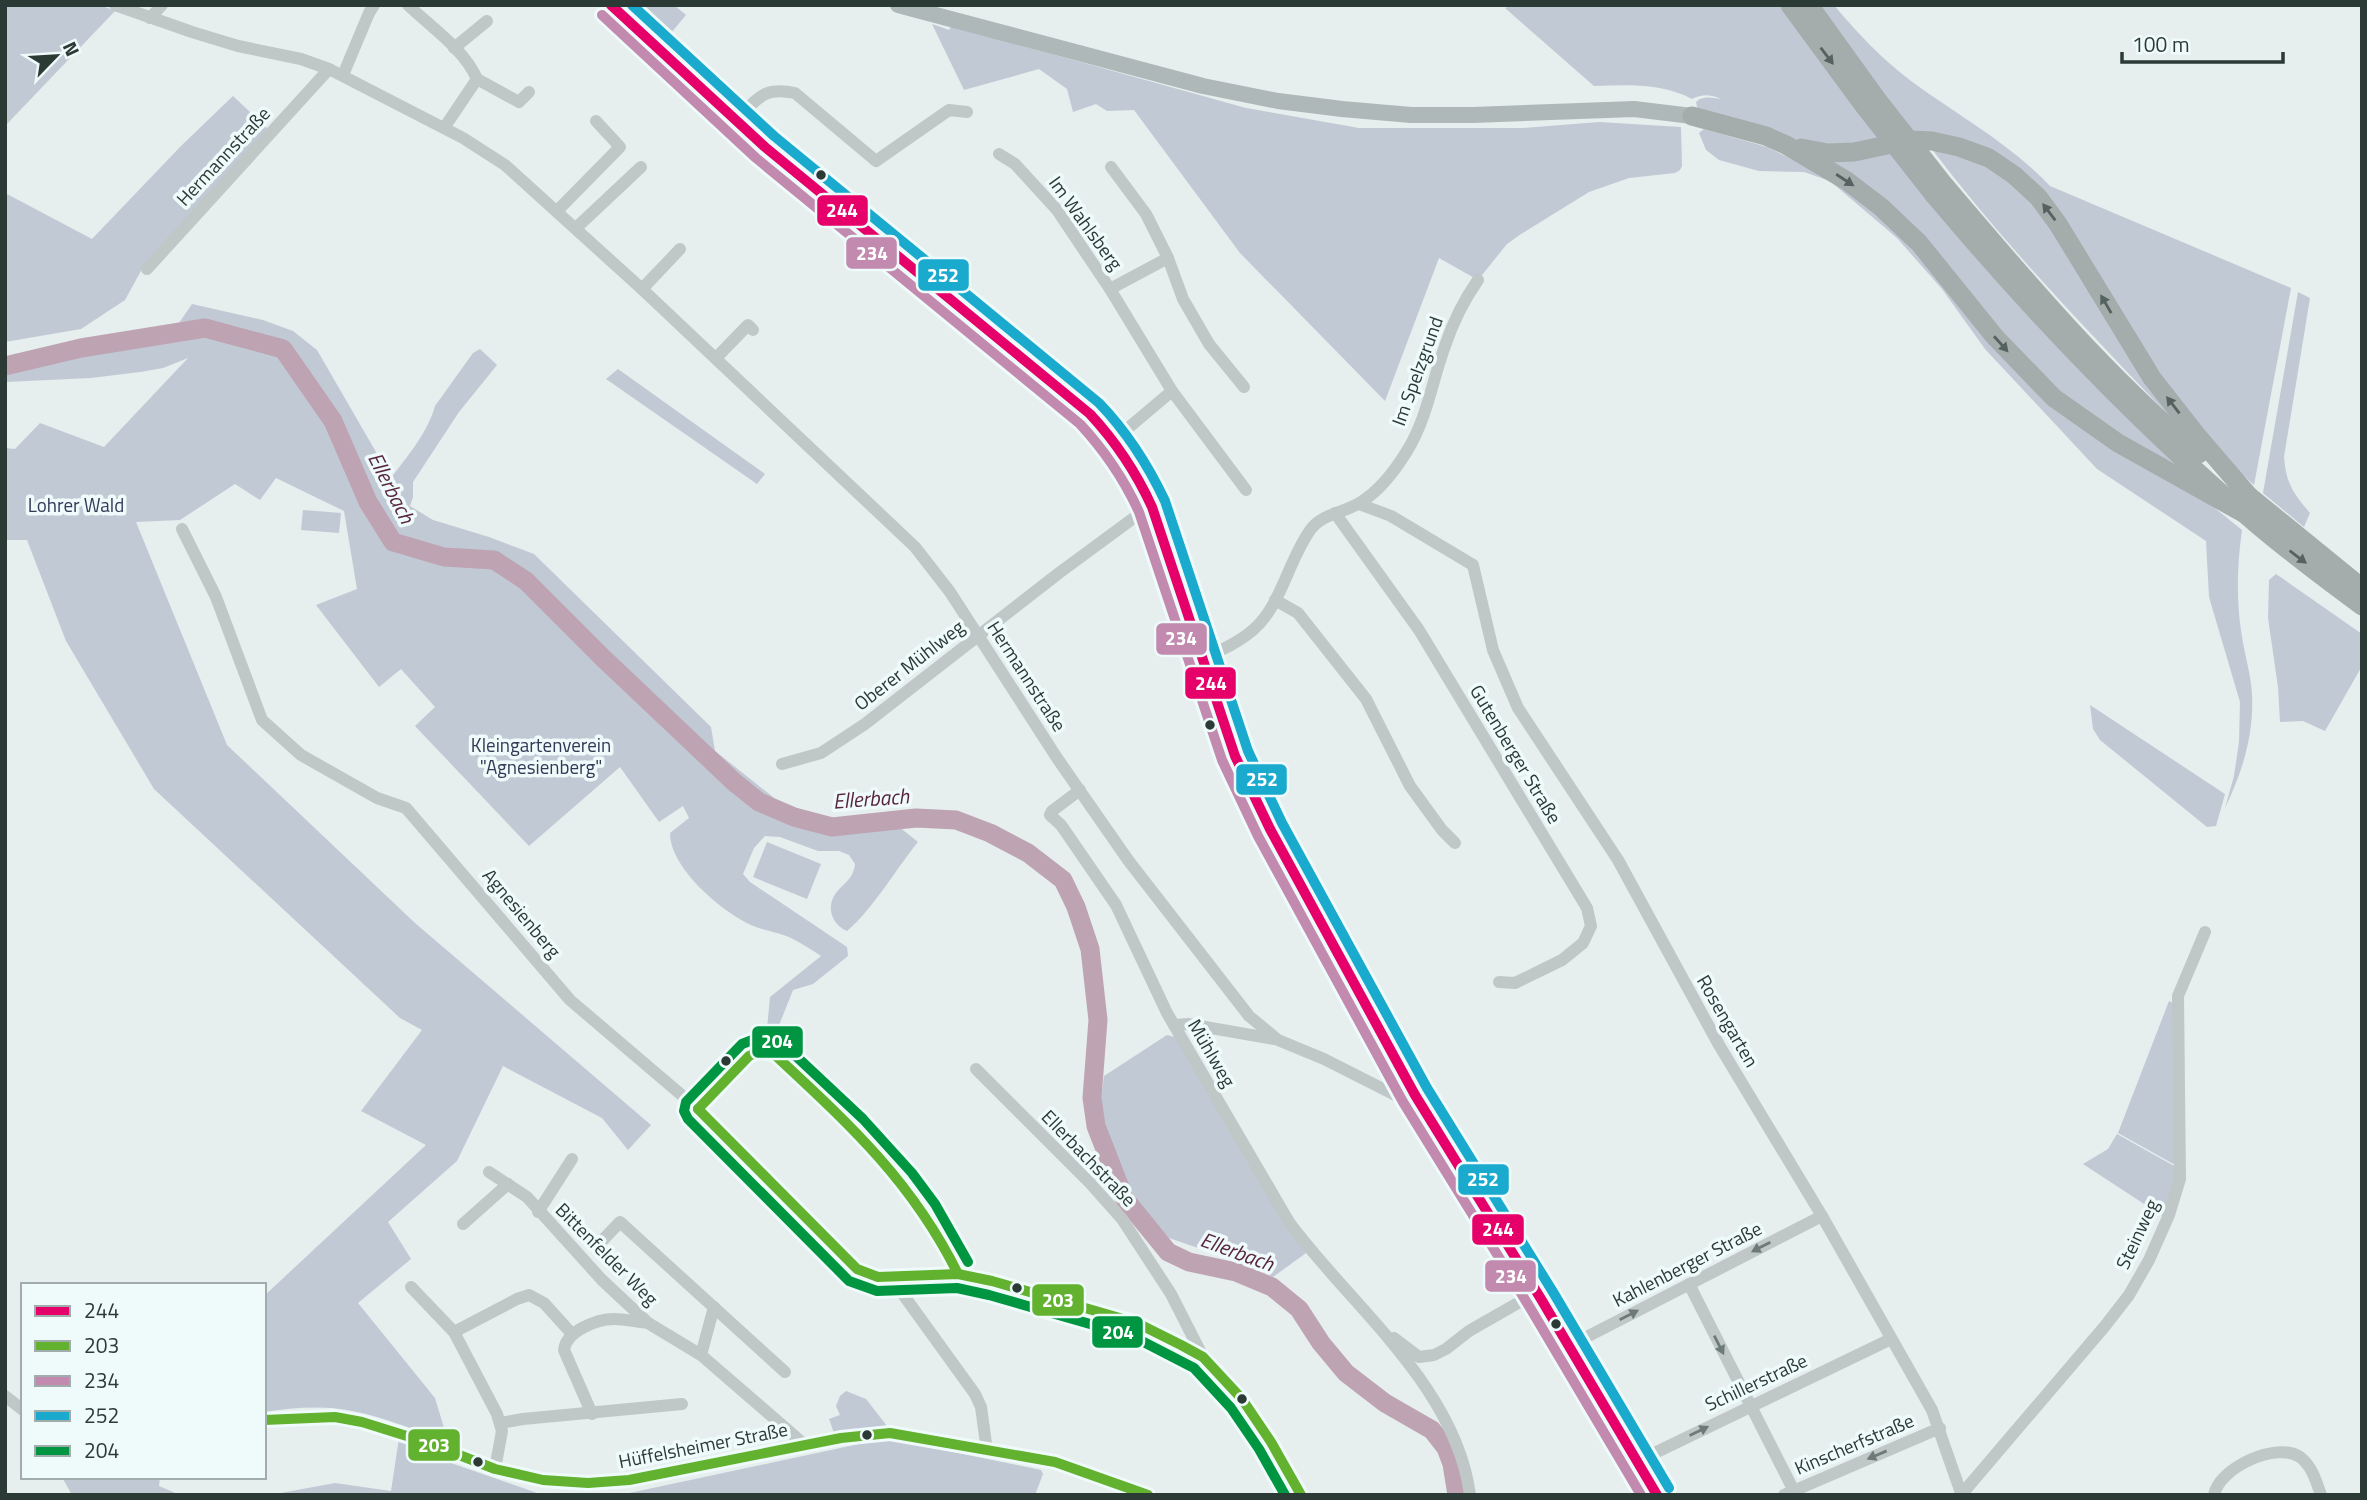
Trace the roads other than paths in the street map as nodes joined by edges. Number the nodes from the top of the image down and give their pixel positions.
1 (115, 5) edge
2 (162, 5) edge
3 (374, 5) edge
4 (408, 5) edge
5 (611, 5) edge
6 (898, 5) edge
7 (1790, 5) edge
8 (1809, 5) edge
9 (150, 18) junction
10 (487, 21) dead end
11 (454, 48) junction
12 (329, 69) junction
13 (343, 75) junction
14 (477, 79) junction
15 (529, 92) dead end
16 (1870, 102) junction
17 (967, 113) dead end
18 (1692, 116) joint
19 (596, 121) dead end
20 (735, 121) junction
21 (444, 128) junction
22 (1786, 145) junction
23 (999, 153) dead end
24 (641, 167) dead end
25 (1111, 167) dead end
26 (557, 211) junction
27 (576, 228) junction
28 (680, 249) dead end
29 (1168, 258) junction
30 (147, 269) dead end
31 (1478, 279) dead end
32 (642, 289) junction
33 (1110, 289) junction
34 (753, 330) dead end
35 (716, 358) junction
36 (1244, 387) dead end
37 (1172, 391) junction
38 (1114, 440) junction
39 (1247, 490) dead end
40 (1359, 504) junction
41 (2246, 505) junction
42 (1152, 508) junction
43 (1335, 513) junction
44 (183, 528) dead end
45 (2362, 588) edge
46 (1275, 600) junction
47 (2362, 606) edge
48 (978, 636) junction
49 (1202, 659) junction
50 (782, 764) dead end
51 (1080, 790) junction
52 (1455, 842) dead end
53 (2205, 932) dead end
54 (1499, 982) dead end
55 (1174, 1025) junction
56 (1278, 1040) junction
57 (976, 1069) dead end
58 (1415, 1096) junction
59 (698, 1109) junction
60 (572, 1159) dead end
61 (489, 1172) dead end
62 (508, 1184) junction
63 (538, 1212) junction
64 (1822, 1216) junction
65 (463, 1224) dead end
66 (598, 1244) dead end
67 (957, 1274) junction
68 (897, 1277) junction
69 (1689, 1284) junction
70 (411, 1287) dead end
71 (1536, 1292) junction
72 (714, 1307) junction
73 (649, 1322) junction
74 (1383, 1331) junction
75 (454, 1332) junction
76 (572, 1334) junction
77 (1891, 1339) junction
78 (1569, 1346) junction
79 (701, 1355) junction
80 (1203, 1357) junction
81 (785, 1372) dead end
82 (5, 1396) edge
83 (682, 1404) dead end
84 (1749, 1406) junction
85 (21, 1408) edge
86 (592, 1414) junction
87 (266, 1420) edge
88 (500, 1423) junction
89 (1940, 1429) junction
90 (805, 1445) junction
91 (987, 1451) junction
92 (1638, 1461) junction
93 (495, 1469) junction
94 (1791, 1493) edge
95 (1961, 1494) edge
96 (1149, 1495) edge
97 (1301, 1495) edge
98 (1470, 1495) edge
99 (1657, 1495) edge
100 (2214, 1495) edge
101 (2321, 1495) edge

1 - 9 street, Hermannstraße
2 - 9 street
3 - 13 street
4 - 11 street
5 - 20 street
6 - 18 main road
7 -> 16 highway
8 - 16 highway
9 - 12 street, Hermannstraße
10 - 11 street
11 - 14 street
12 - 13 street, Hermannstraße
12 - 30 street, Hermannstraße
13 - 21 street, Hermannstraße
14 - 15 street
14 - 21 street
16 - 41 highway, bridge
17 - 20 street
18 - 22 highway
19 - 26 street
20 - 38 street
21 - 26 street, Hermannstraße
22 -> 41 highway
41 -> 22 highway
23 - 33 street, Im Wahlsberg
24 - 27 street
25 - 29 street
26 - 27 street, Hermannstraße
27 - 32 street, Hermannstraße
28 - 32 street
29 - 33 street, Im Wahlsberg
29 - 36 street
31 - 40 street, Im Spelzgrund
32 - 35 street, Hermannstraße
33 - 37 street, Im Wahlsberg
34 - 35 street
35 - 48 street, Hermannstraße
37 - 38 street
37 - 39 street, Im Wahlsberg
38 - 42 street
40 - 43 street, Im Spelzgrund
40 - 64 street, Rosengarten
41 - 45 highway
41 -> 47 highway
42 - 48 street, Oberer Mühlweg
42 - 49 street
43 - 46 street, Im Spelzgrund
43 - 54 street, Gutenberger Straße
44 - 59 street, Agnesienberg
46 - 49 street, Im Spelzgrund
46 - 52 street
48 - 50 street, Oberer Mühlweg
48 - 51 street, Hermannstraße
49 - 58 street
51 - 55 street, Mühlweg
51 - 56 street, Hermannstraße
53 - 95 street, Steinweg
55 - 56 street, Hermannstraße
55 - 74 street, Mühlweg
56 - 58 street, Hermannstraße
57 - 80 street, Ellerbachstraße
58 - 71 street
59 - 67 street
59 - 68 street, Agnesienberg
60 - 63 street, Bittenfelder Weg
61 - 62 street, Bittenfelder Weg
62 - 63 street, Bittenfelder Weg
62 - 65 street
63 - 73 street, Bittenfelder Weg
64 -> 69 street, Kahlenberger Straße
64 - 77 street, Rosengarten
66 - 72 street
67 - 68 street, Agnesienberg
67 - 80 street, Agnesienberg
68 - 91 street
78 -> 69 street, Kahlenberger Straße
69 -> 84 street
70 - 75 street
71 - 74 street, Mühlweg
71 - 78 street
72 - 79 street
72 - 81 street
73 - 76 street
73 - 79 street, Bittenfelder Weg
74 - 98 street, Mühlweg
75 - 76 street
75 - 88 street
76 - 86 street
77 - 84 street, Schillerstraße
77 - 89 street, Rosengarten
78 - 92 street
79 - 90 street, Bittenfelder Weg
80 - 97 street
82 - 85 street
83 - 86 street
92 -> 84 street, Schillerstraße
84 - 94 street
86 - 88 street
87 - 93 street, Hüffelsheimer Straße
88 - 93 street
89 -> 94 street, Kinscherfstraße
89 - 95 street, Rosengarten
90 - 91 street, Hüffelsheimer Straße
90 - 93 street, Hüffelsheimer Straße
91 - 96 street, Hüffelsheimer Straße
92 - 99 street
100 - 101 street

